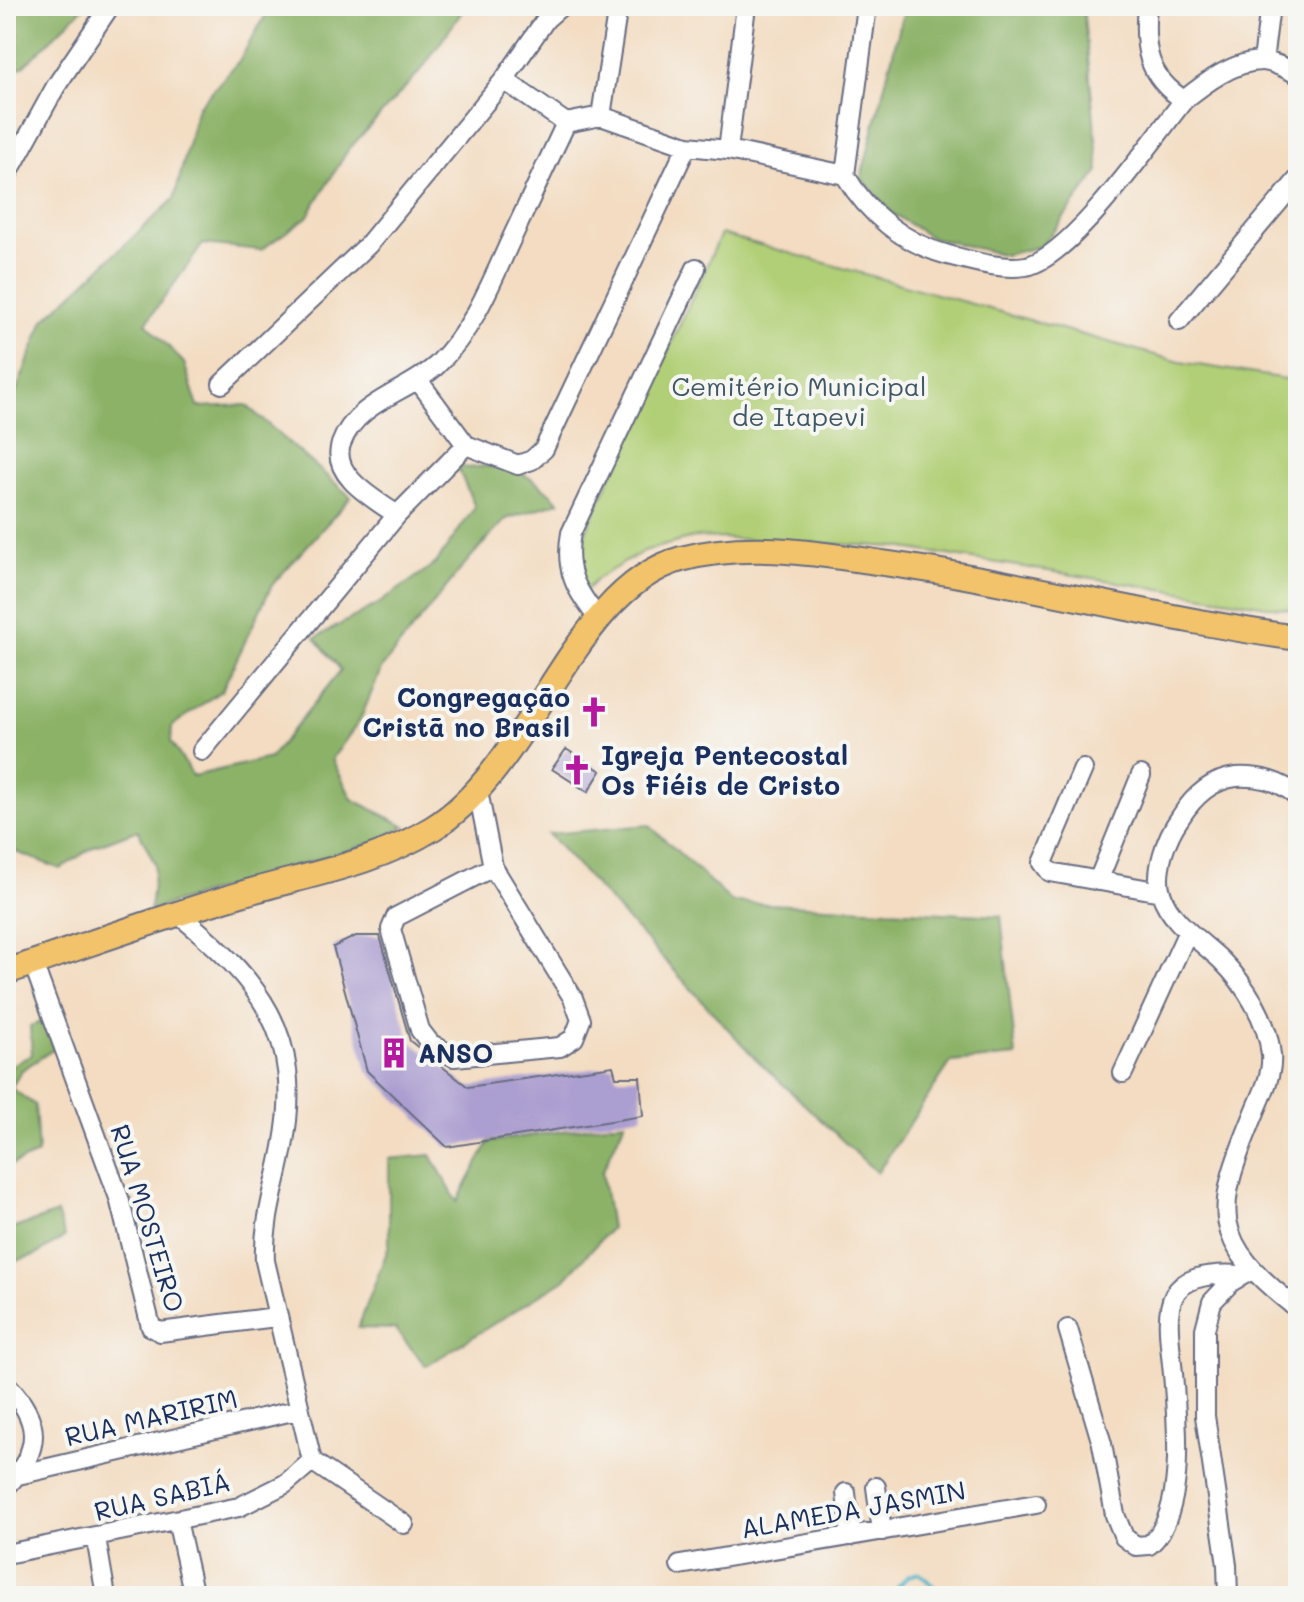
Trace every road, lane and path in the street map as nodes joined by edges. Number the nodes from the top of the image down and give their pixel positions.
1 (110, 6) edge
2 (561, 6) edge
3 (618, 6) edge
4 (746, 6) edge
5 (867, 6) edge
6 (1147, 6) edge
7 (1270, 6) edge
8 (1263, 61) junction
9 (1298, 74) edge
10 (504, 80) junction
11 (1184, 100) junction
12 (601, 116) junction
13 (566, 123) junction
14 (687, 146) junction
15 (728, 150) junction
16 (8, 171) edge
17 (845, 175) junction
18 (1298, 179) edge
19 (696, 268) dead end
20 (1179, 321) dead end
21 (418, 380) junction
22 (222, 384) dead end
23 (466, 445) junction
24 (397, 515) junction
25 (599, 619) junction
26 (1298, 638) edge
27 (202, 751) dead end
28 (1083, 769) dead end
29 (1141, 775) dead end
30 (478, 791) junction
31 (1298, 797) edge
32 (493, 867) junction
33 (1098, 881) junction
34 (1161, 892) junction
35 (177, 913) junction
36 (1188, 931) junction
37 (33, 963) junction
38 (6, 972) edge
39 (1123, 1073) dead end
40 (1246, 1274) junction
41 (1298, 1309) edge
42 (276, 1317) junction
43 (1068, 1329) dead end
44 (6, 1384) edge
45 (297, 1410) junction
46 (312, 1461) junction
47 (12, 1481) edge
48 (876, 1487) dead end
49 (846, 1493) dead end
50 (1036, 1504) dead end
51 (177, 1520) junction
52 (404, 1524) dead end
53 (882, 1531) junction
54 (851, 1536) junction
55 (96, 1538) junction
56 (6, 1554) edge
57 (680, 1565) dead end
58 (106, 1596) edge
59 (194, 1596) edge
60 (1228, 1596) edge

1 - 16 street
2 - 10 street
3 - 12 street
4 - 15 street
5 - 17 street
6 - 11 street
7 - 8 street
8 - 9 street
8 - 11 street
10 - 13 street
10 - 22 street
11 - 17 street
12 - 13 street
12 - 14 street
13 - 21 street
14 - 15 street
14 - 23 street
15 - 17 street
18 - 20 street
19 - 25 street
21 - 23 street
21 - 24 street
23 - 24 street
24 - 27 street
25 - 26 main road
25 - 30 main road
28 - 33 street
29 - 33 street
30 - 32 street
30 - 35 main road
31 - 34 street
32 - 32 street
33 - 34 street
34 - 36 street
35 - 37 main road
35 - 42 street
36 - 39 street
36 - 40 street
37 - 38 main road
37 - 42 street, RUA MOSTEIRO
40 - 41 street
40 - 43 street
40 - 60 street
42 - 45 street
44 - 47 street
45 - 46 street
45 - 47 street, RUA MARIRIM
46 - 51 street, RUA SABIÁ
46 - 52 street
48 - 53 street
49 - 54 street
50 - 53 street, ALAMEDA JASMIN
51 - 55 street, RUA SABIÁ
51 - 59 street
53 - 54 street, ALAMEDA JASMIN
54 - 57 street, ALAMEDA JASMIN
55 - 56 street, RUA SABIÁ
55 - 58 street

